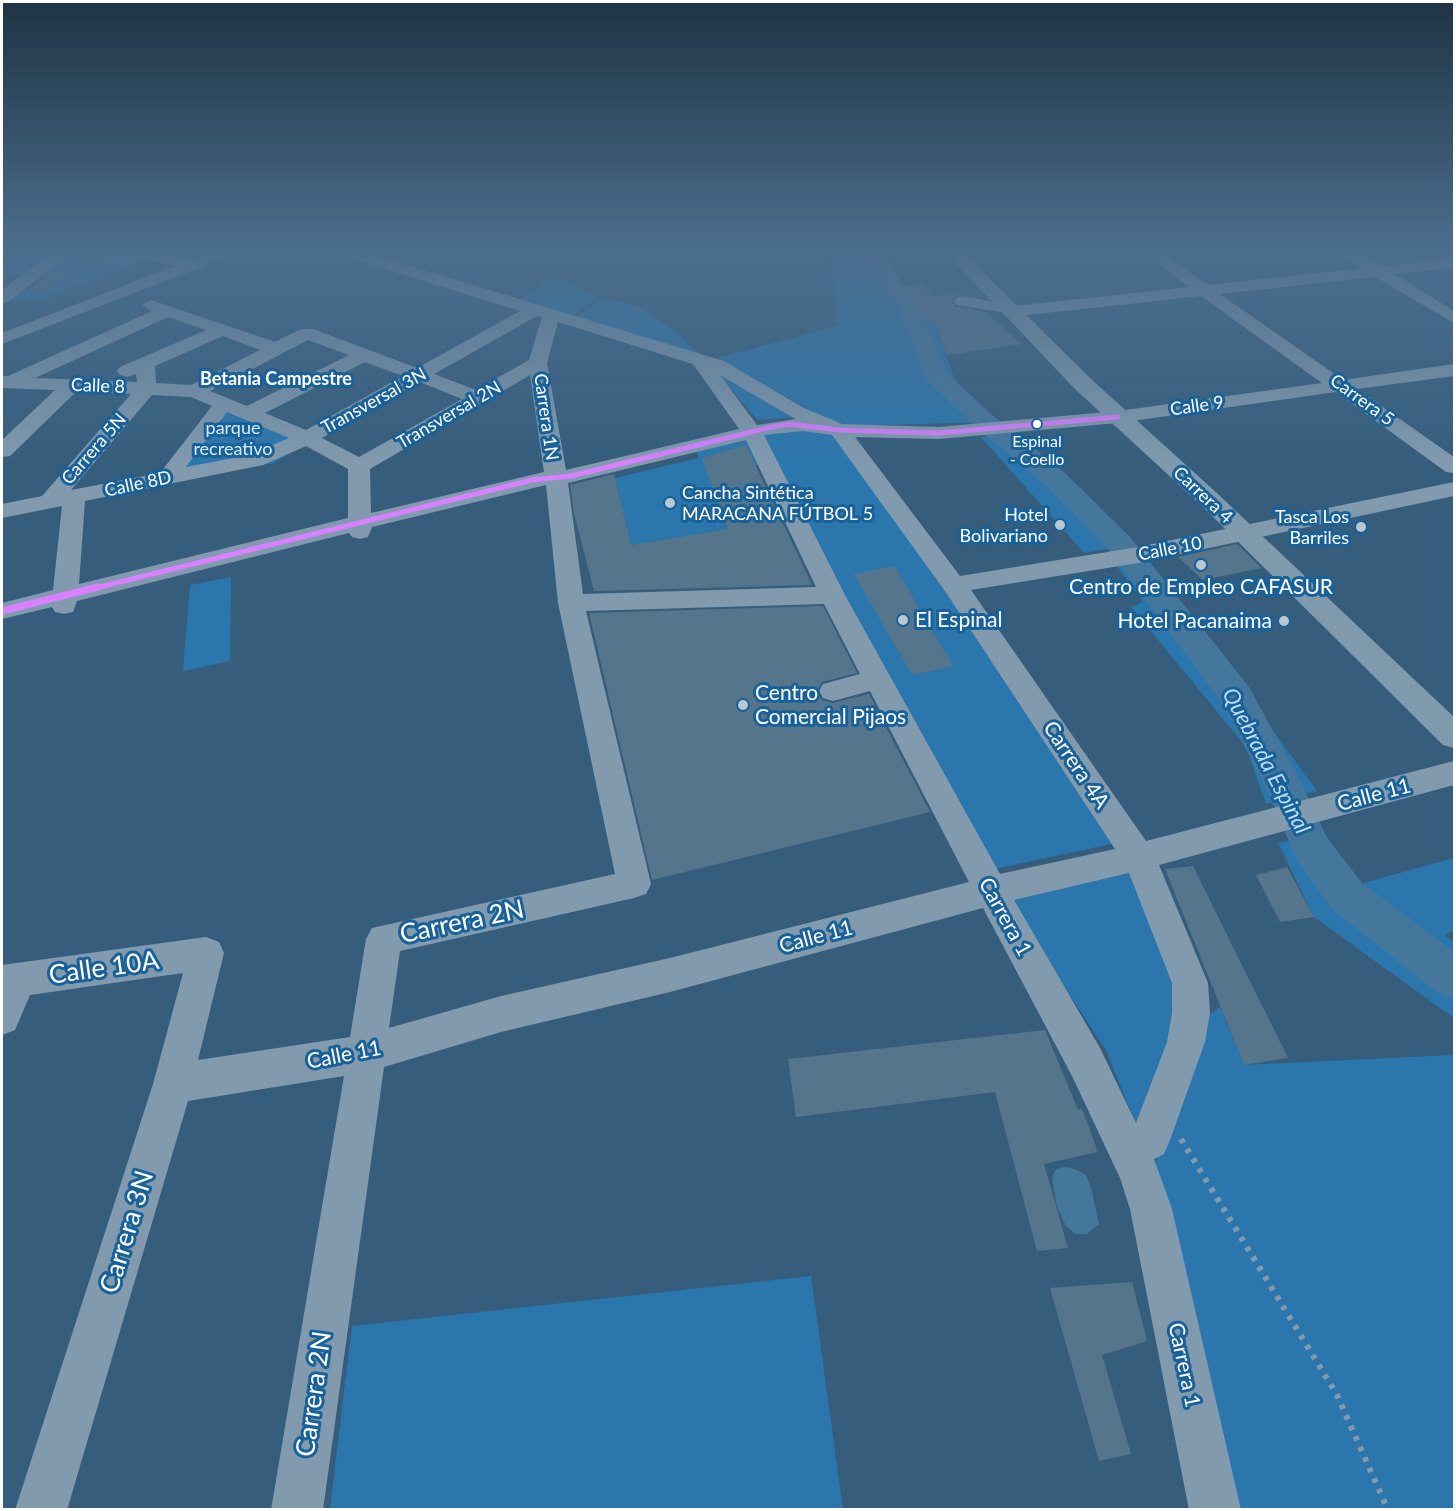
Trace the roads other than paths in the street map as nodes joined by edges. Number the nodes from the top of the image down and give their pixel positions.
1 (45, 323) edge
2 (140, 323) edge
3 (202, 323) edge
4 (521, 323) edge
5 (541, 323) edge
6 (575, 323) edge
7 (1021, 323) edge
8 (1251, 323) edge
9 (222, 330) junction
10 (2, 339) edge
11 (276, 349) junction
12 (364, 355) junction
13 (701, 362) junction
14 (538, 363) junction
15 (145, 364) junction
16 (1455, 370) edge
17 (417, 376) junction
18 (4, 381) edge
19 (82, 385) junction
20 (1343, 386) junction
21 (147, 388) junction
22 (194, 391) junction
23 (478, 398) junction
24 (224, 404) junction
25 (249, 414) junction
26 (1119, 417) junction
27 (750, 432) junction
28 (307, 438) junction
29 (846, 439) junction
30 (2, 451) edge
31 (360, 466) junction
32 (1455, 467) edge
33 (167, 478) junction
34 (561, 479) junction
35 (1455, 489) edge
36 (74, 497) junction
37 (49, 502) junction
38 (2, 511) edge
39 (359, 527) junction
40 (1244, 534) junction
41 (954, 585) junction
42 (832, 594) junction
43 (65, 600) junction
44 (571, 603) junction
45 (2, 611) edge
46 (2, 623) edge
47 (879, 679) junction
48 (833, 691) dead end
49 (1455, 736) edge
50 (1455, 773) edge
51 (1139, 857) junction
52 (991, 891) junction
53 (206, 953) joint
54 (10, 981) edge
55 (2, 1017) edge
56 (366, 1053) junction
57 (173, 1084) junction
58 (1150, 1140) dead end
59 (40, 1509) edge
60 (297, 1509) edge
61 (1215, 1509) edge

1 - 10 street
2 - 18 street
3 - 9 street
4 - 17 street, Transversal 3N
5 - 14 street, Carrera 1N
6 - 13 street
7 - 26 main road, Carrera 4
8 - 20 street, Carrera 5
9 - 11 street
9 - 15 street
11 - 12 street
11 - 22 street
12 - 17 street
12 - 25 street
13 - 27 street, Carrera 1
13 - 29 street
14 - 23 street, Transversal 2N
14 - 34 street, Carrera 1N
15 - 19 street
15 - 21 street
16 - 20 street, Calle 9
17 - 23 street
17 - 28 street, Transversal 3N
18 - 19 street, Calle 8
19 - 21 street, Calle 8
19 - 30 street
20 - 26 street, Calle 9
20 - 32 street, Carrera 5
21 - 22 street, Calle 8
21 - 37 street, Carrera 5N
22 - 24 street
23 - 31 street, Transversal 2N
24 - 25 street
24 - 33 street
25 - 28 street
26 - 29 street, Calle 9
26 - 40 main road, Carrera 4
27 - 29 street, Calle 9
27 - 34 street, Calle 9
27 - 42 street, Carrera 1
28 - 31 street
28 - 33 street, Calle 8D
29 - 41 street, Carrera 4A
31 - 39 street
33 - 36 street, Calle 8D
34 - 39 street, Calle 9
34 - 44 street, Carrera 2N
35 - 40 street, Calle 10
36 - 37 street, Calle 8D
36 - 43 street
37 - 38 street, Calle 8D
39 - 43 street, Calle 9
40 - 41 street, Calle 10
40 - 49 main road, Carrera 4
41 - 51 street, Carrera 4A
42 - 44 street
42 - 47 street, Carrera 1
43 - 45 street, Calle 9
43 - 46 street, Calle 9
44 - 56 street, Carrera 2N
47 - 48 street
47 - 52 street, Carrera 1
50 - 51 street, Calle 11
51 - 52 street, Calle 11
51 - 58 street, Carrera 4A
52 - 56 street, Calle 11
52 - 61 street, Carrera 1
53 - 54 street, Calle 10A
53 - 57 street, Carrera 3N
54 - 55 street
56 - 57 street, Calle 11
56 - 60 street, Carrera 2N
57 - 59 street, Carrera 3N

